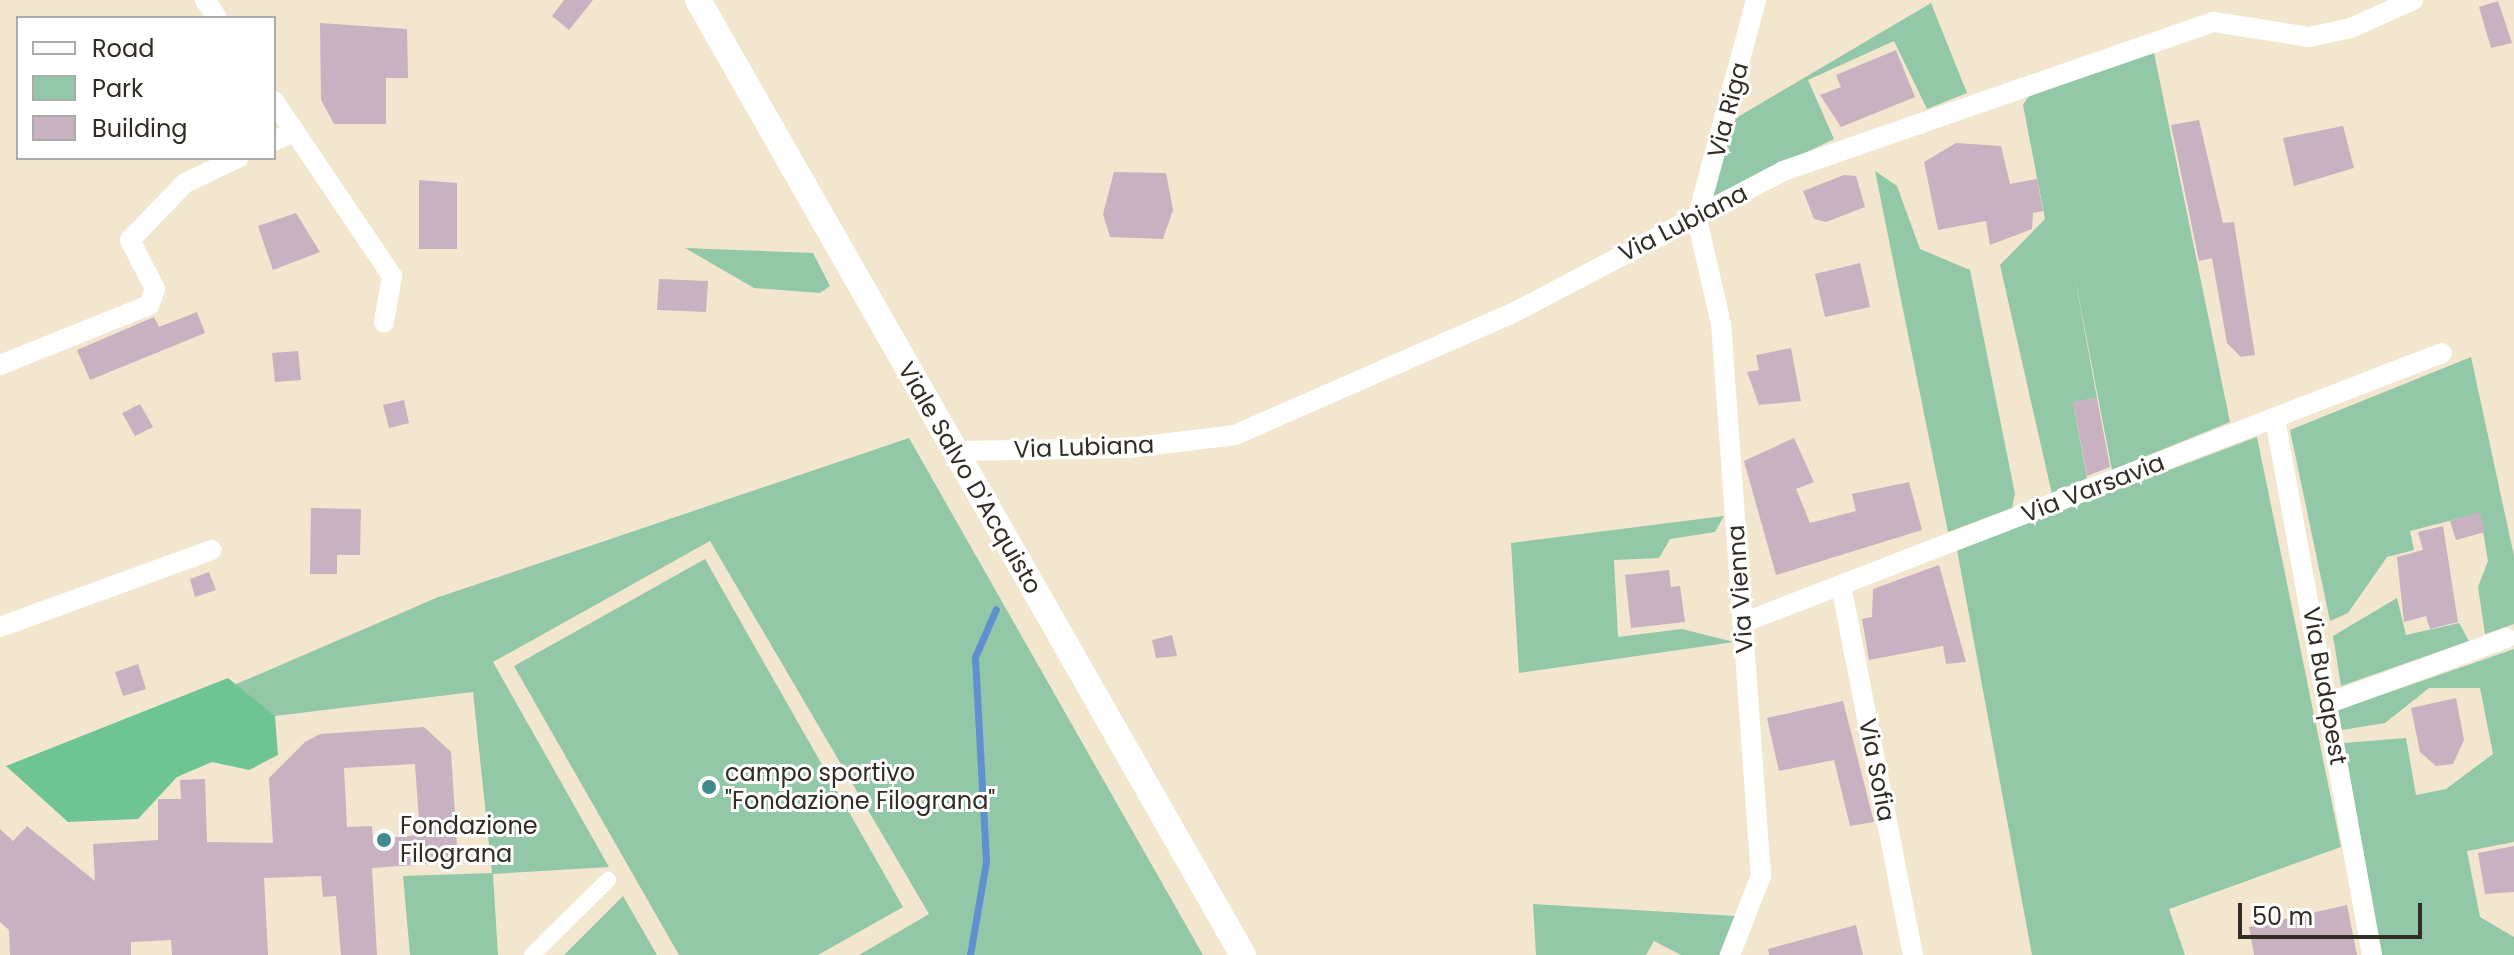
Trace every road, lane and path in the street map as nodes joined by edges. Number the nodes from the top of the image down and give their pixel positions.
1 (698, 0) edge
2 (1756, 0) edge
3 (2413, 0) edge
4 (276, 104) edge
5 (295, 131) junction
6 (276, 140) edge
7 (234, 160) edge
8 (1697, 219) junction
9 (384, 322) dead end
10 (2442, 353) dead end
11 (0, 365) edge
12 (2275, 418) junction
13 (956, 451) junction
14 (211, 550) dead end
15 (1841, 585) junction
16 (1742, 623) junction
17 (0, 627) edge
18 (2507, 638) dead end
19 (2329, 703) junction
20 (608, 880) dead end
21 (532, 955) edge
22 (1243, 955) edge
23 (1730, 955) edge
24 (1913, 955) edge
25 (2372, 955) edge

1 - 13 street, Viale Salvo D'Acquisto
2 - 8 street, Via Riga
3 - 8 street, Via Lubiana
4 - 5 street
5 - 6 street
5 - 9 street
7 - 11 street
8 - 13 street, Via Lubiana
8 - 16 street, Via Vienna
10 - 12 street, Via Varsavia
12 - 15 street, Via Varsavia
12 - 19 street, Via Budapest
13 - 22 street, Viale Salvo D'Acquisto
14 - 17 street
15 - 16 street, Via Varsavia
15 - 24 street, Via Sofia
16 - 23 street, Via Vienna
18 - 19 street
19 - 25 street, Via Budapest
20 - 21 street

